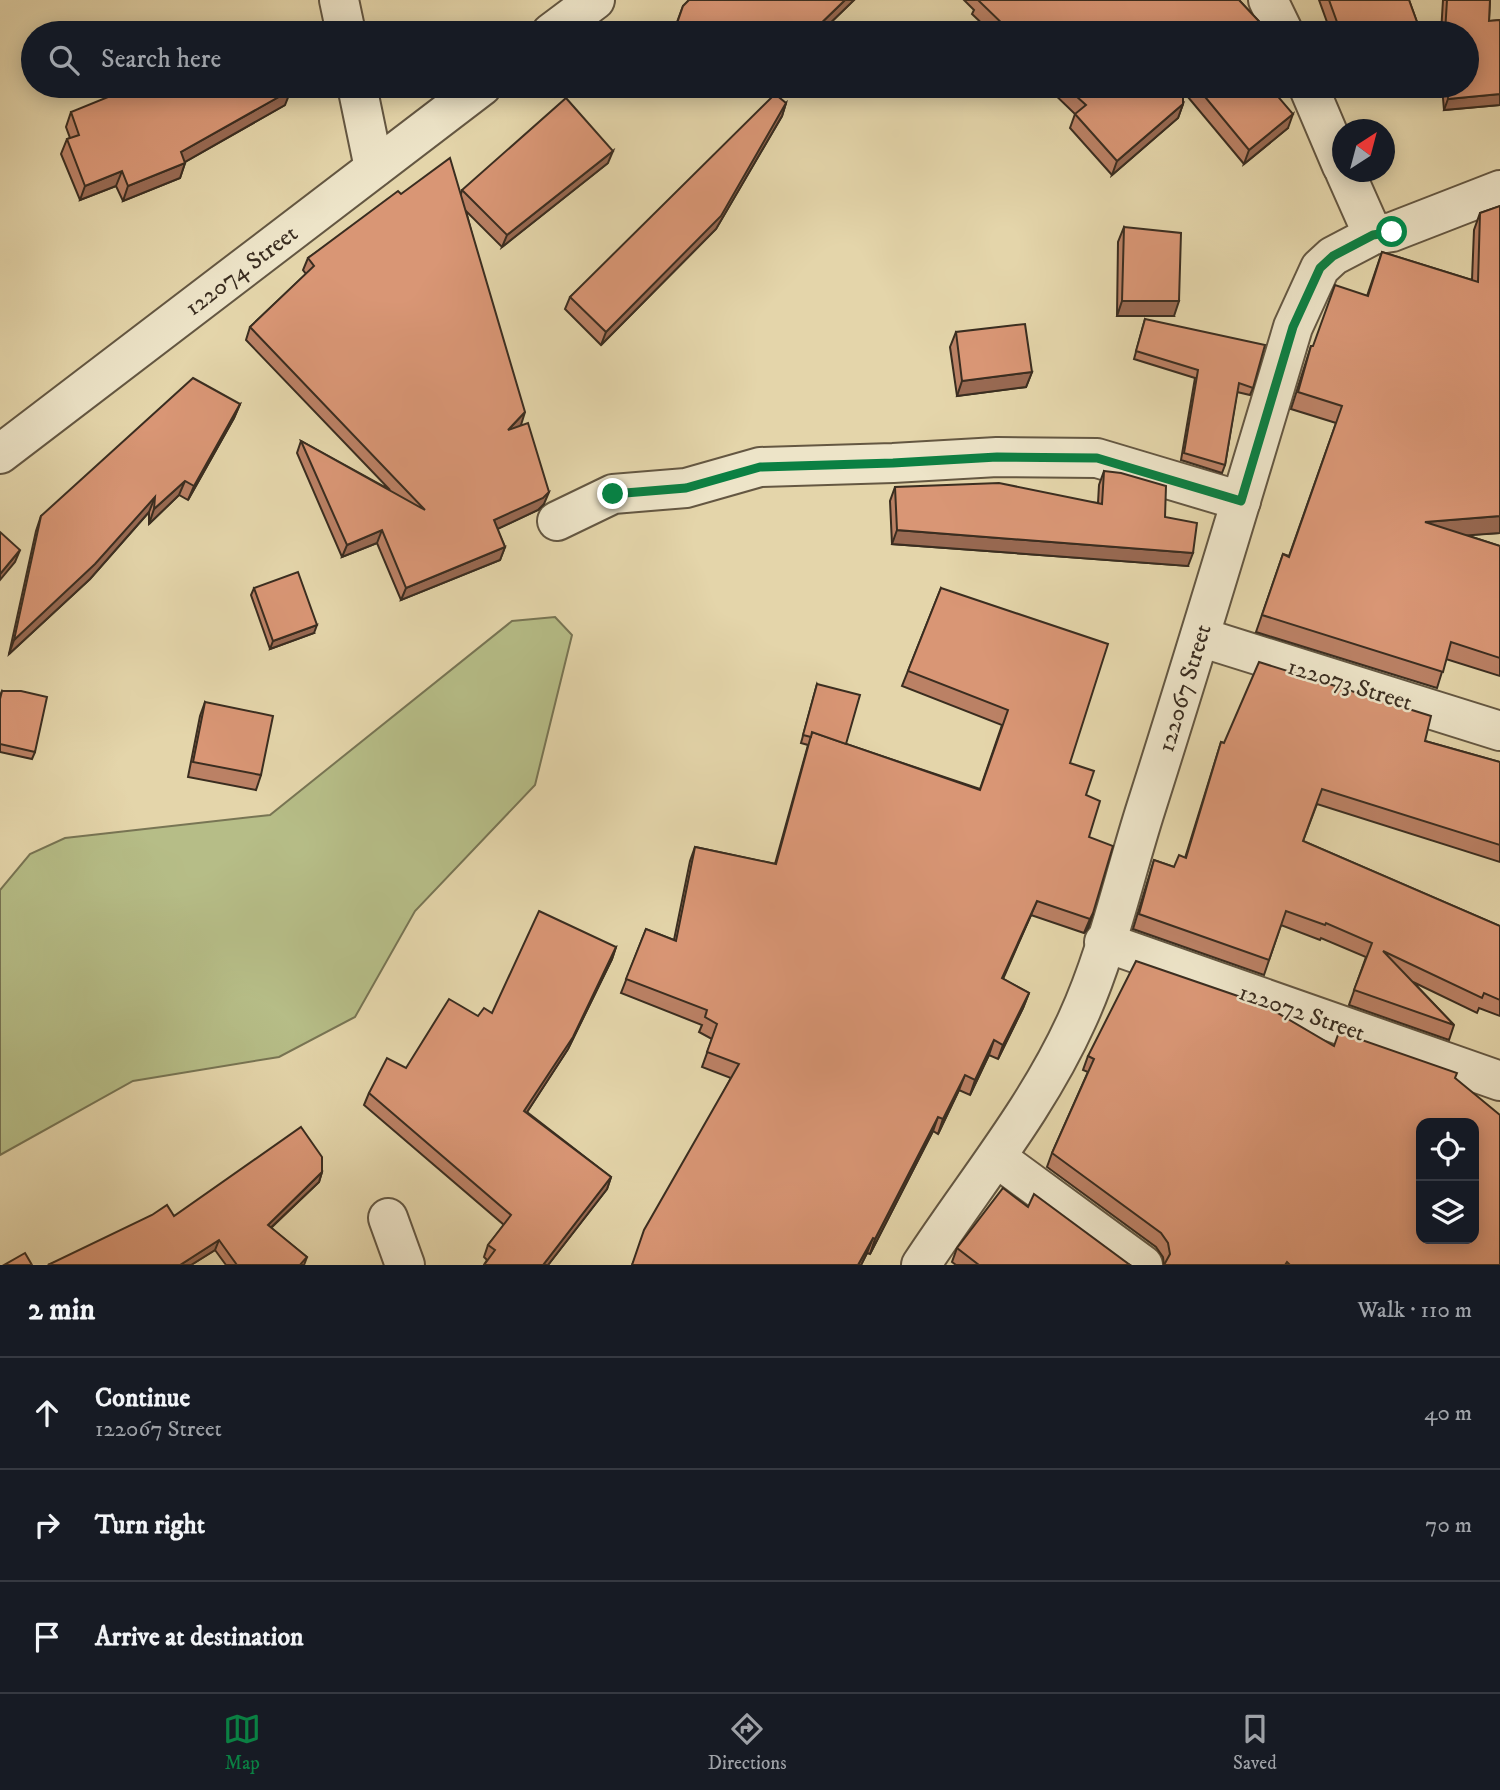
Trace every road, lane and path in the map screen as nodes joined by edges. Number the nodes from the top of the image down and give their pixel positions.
1 (339, 0) edge
2 (595, 0) edge
3 (1268, 0) edge
4 (343, 21) edge
5 (567, 21) edge
6 (1278, 21) edge
7 (359, 98) edge
8 (466, 98) edge
9 (1313, 98) edge
10 (1332, 142) edge
11 (374, 168) junction
12 (1349, 182) edge
13 (1500, 190) edge
14 (1373, 235) junction
15 (0, 454) edge
16 (1241, 501) junction
17 (557, 522) dead end
18 (1200, 637) junction
19 (1500, 731) edge
20 (1104, 942) junction
21 (1500, 1081) edge
22 (997, 1158) junction
23 (388, 1218) dead end
24 (405, 1265) edge
25 (921, 1265) edge
26 (1143, 1265) edge

1 - 4 street
2 - 5 street
3 - 6 street
7 - 11 street
8 - 11 street, 122074 Street
9 - 10 street
11 - 15 street, 122074 Street
12 - 14 street
13 - 14 street, 122067 Street
14 - 16 street, 122067 Street
16 - 17 street
16 - 18 street, 122067 Street
18 - 19 street, 122073 Street
18 - 20 street, 122067 Street
20 - 21 street, 122072 Street
20 - 22 street, 122067 Street
22 - 25 street, 122067 Street
22 - 26 street
23 - 24 street

